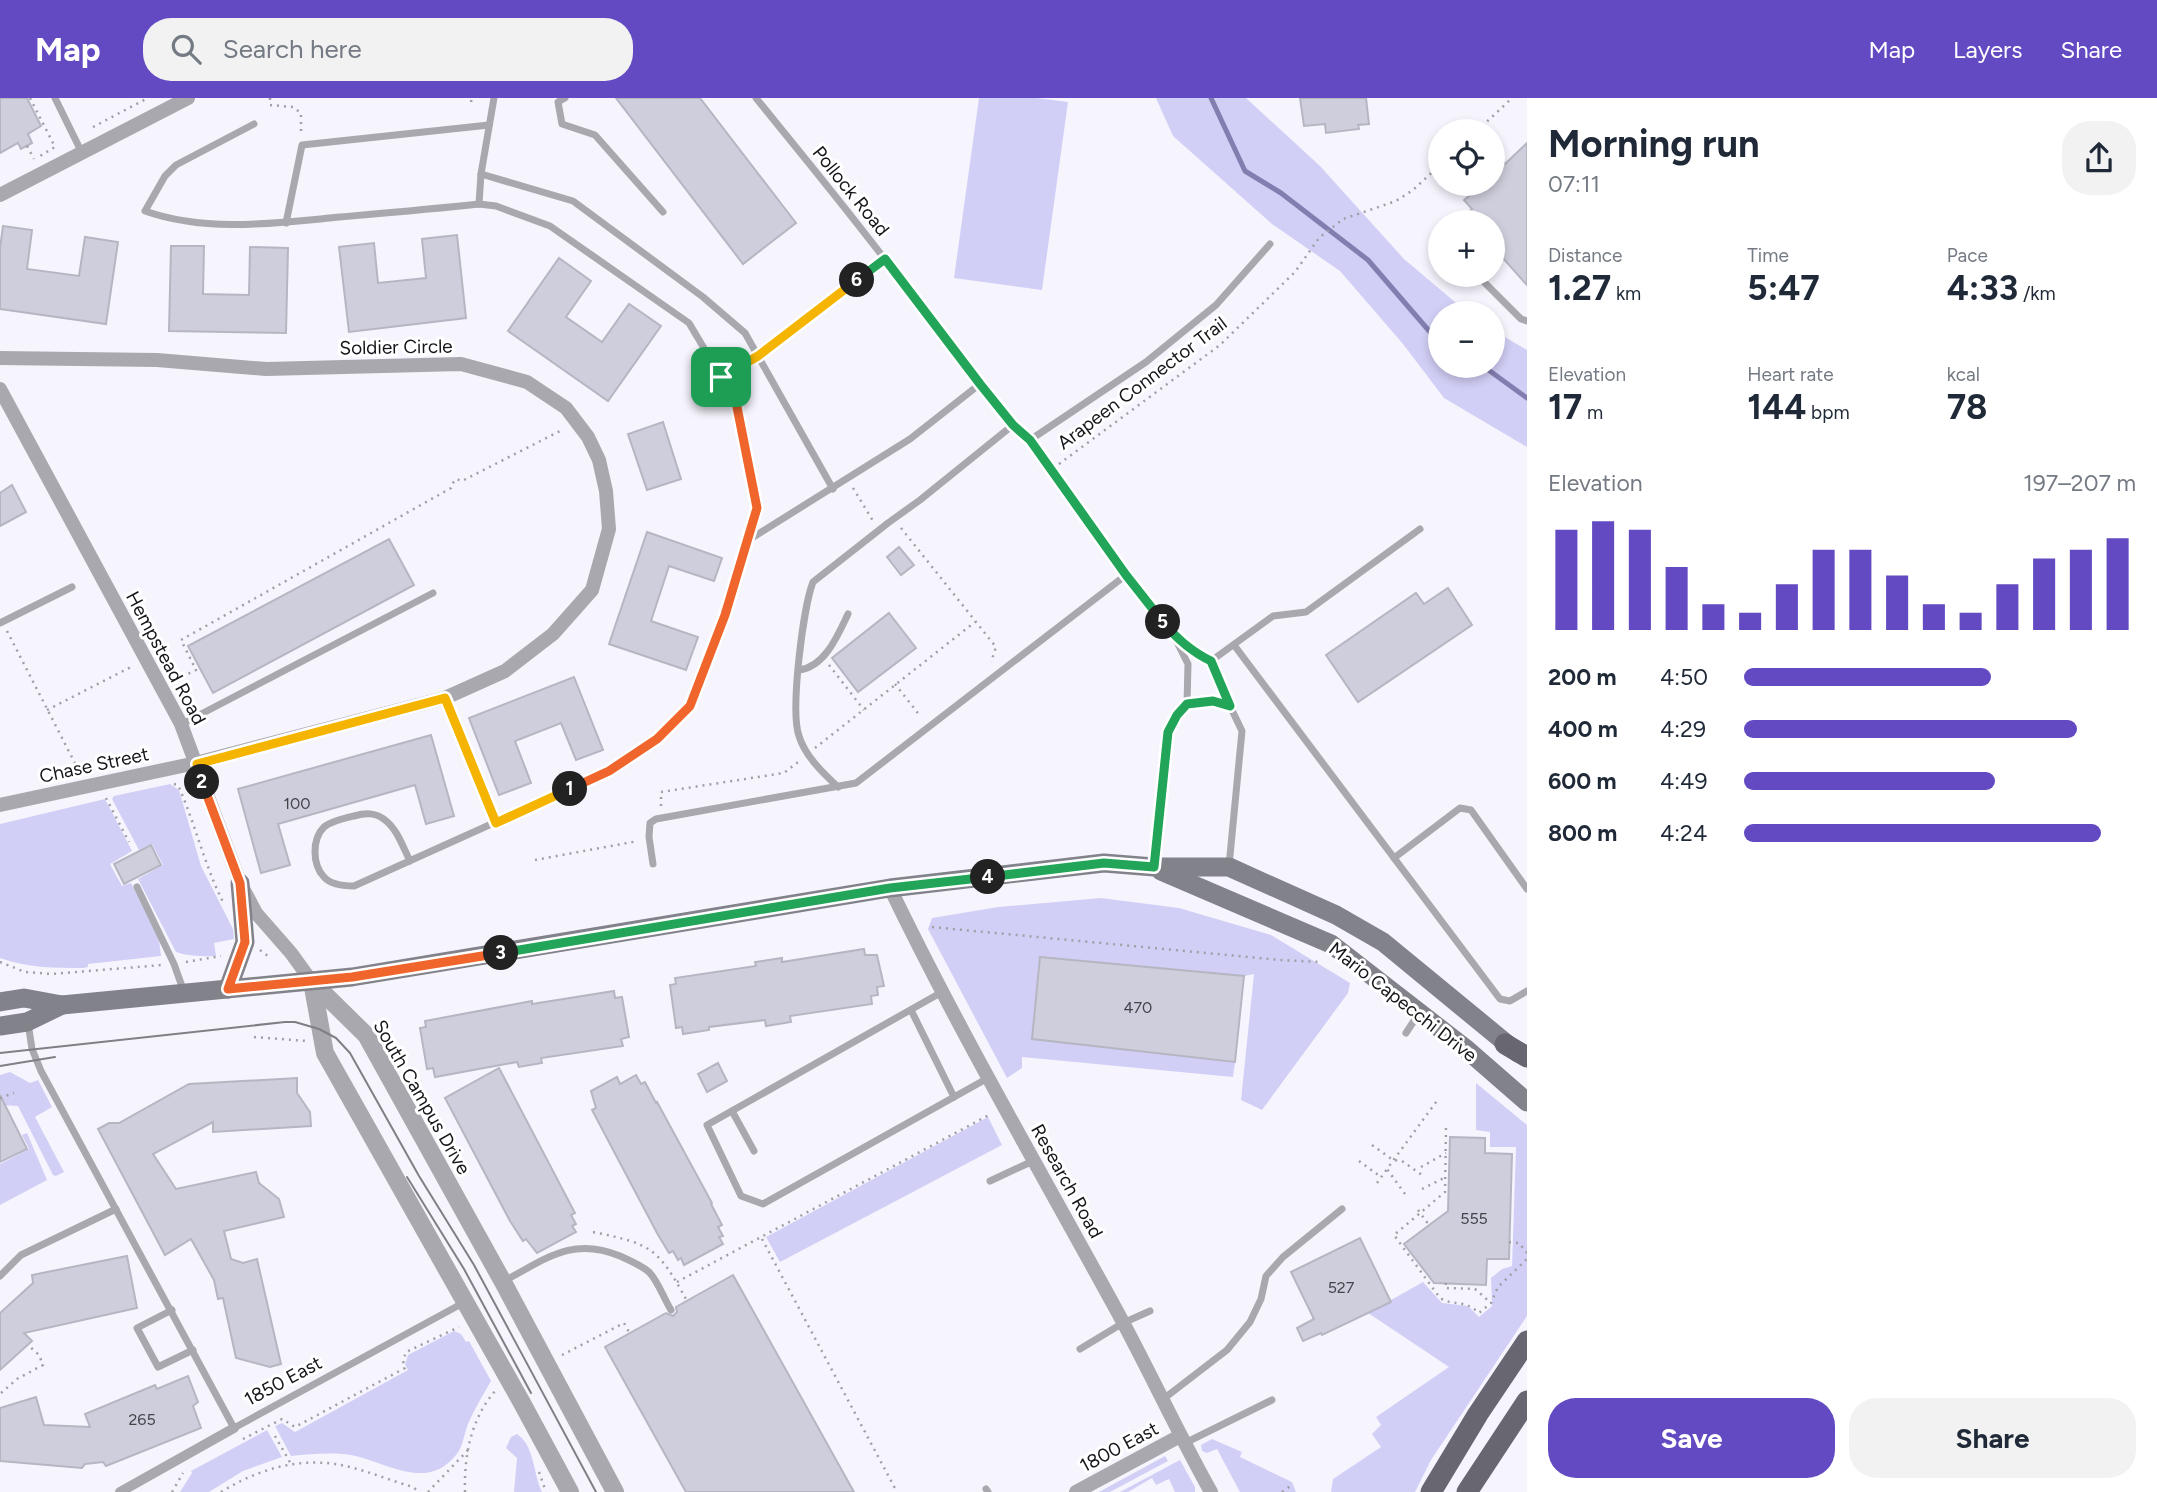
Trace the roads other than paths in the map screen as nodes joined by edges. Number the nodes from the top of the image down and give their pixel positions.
1 (55, 98) edge
2 (494, 98) edge
3 (565, 98) edge
4 (756, 98) edge
5 (180, 100) edge
6 (254, 124) dead end
7 (489, 125) junction
8 (82, 154) junction
9 (481, 174) junction
10 (0, 195) edge
11 (479, 204) junction
12 (663, 212) dead end
13 (286, 222) junction
14 (1269, 244) dead end
15 (885, 259) junction
16 (1489, 287) edge
17 (1527, 321) edge
18 (758, 356) junction
19 (0, 358) edge
20 (721, 377) junction
21 (980, 384) junction
22 (0, 389) edge
23 (1013, 425) junction
24 (1030, 440) junction
25 (832, 489) junction
26 (1420, 529) dead end
27 (747, 541) junction
28 (1126, 575) junction
29 (72, 587) dead end
30 (433, 593) dead end
31 (848, 614) dead end
32 (1, 623) edge
33 (1175, 636) junction
34 (1234, 645) junction
35 (1211, 661) junction
36 (799, 670) junction
37 (445, 698) junction
38 (1187, 704) junction
39 (1230, 706) junction
40 (181, 724) junction
41 (197, 764) junction
42 (838, 787) junction
43 (0, 805) edge
44 (496, 823) junction
45 (1394, 858) junction
46 (410, 861) junction
47 (653, 864) dead end
48 (1154, 867) junction
49 (1229, 867) junction
50 (240, 883) junction
51 (137, 887) dead end
52 (890, 888) junction
53 (1527, 890) edge
54 (312, 982) junction
55 (228, 989) junction
56 (1527, 991) edge
57 (942, 992) junction
58 (185, 993) junction
59 (0, 1002) edge
60 (62, 1005) junction
61 (911, 1010) junction
62 (1419, 1012) junction
63 (27, 1022) junction
64 (0, 1026) edge
65 (1406, 1033) dead end
66 (1505, 1044) joint
67 (1527, 1059) edge
68 (988, 1078) junction
69 (954, 1097) junction
70 (1527, 1101) edge
71 (733, 1111) junction
72 (754, 1151) dead end
73 (1033, 1161) junction
74 (990, 1181) dead end
75 (116, 1209) junction
76 (1342, 1209) dead end
77 (0, 1276) edge
78 (502, 1282) junction
79 (464, 1303) junction
80 (172, 1310) junction
81 (671, 1310) dead end
82 (1150, 1311) dead end
83 (1123, 1323) junction
84 (1527, 1341) edge
85 (1080, 1349) dead end
86 (193, 1350) junction
87 (1161, 1400) junction
88 (1272, 1400) dead end
89 (1527, 1401) edge
90 (234, 1427) junction
91 (1182, 1440) junction
92 (120, 1492) edge
93 (570, 1492) edge
94 (614, 1492) edge
95 (1076, 1492) edge
96 (1211, 1492) edge
97 (1431, 1492) edge
98 (1467, 1492) edge

1 - 8 lane
2 - 7 lane
3 - 12 lane
4 - 15 lane, Pollock Road
5 - 8 street
6 - 13 lane
7 - 9 lane
7 - 13 lane
8 - 10 street
9 - 11 lane
9 - 18 lane
11 - 13 lane
11 - 20 lane
14 - 24 lane
15 - 18 lane
15 - 21 lane, Pollock Road
16 - 17 lane
18 - 20 lane
18 - 25 lane
19 - 37 street, Soldier Circle
20 - 27 lane
21 - 23 lane, Pollock Road
21 - 25 lane
22 - 40 street, Hempstead Road
23 - 24 lane, Pollock Road
23 - 36 lane
24 - 28 lane, Pollock Road
25 - 27 lane
26 - 34 lane
27 - 44 lane
28 - 33 lane, Pollock Road
28 - 42 lane
29 - 32 lane
30 - 40 lane
31 - 36 lane
33 - 35 lane
33 - 38 lane
34 - 35 lane
34 - 45 lane
35 - 39 lane
36 - 42 lane
37 - 41 street, Soldier Circle
37 - 44 lane
38 - 39 lane
38 - 48 lane
39 - 49 lane
40 - 41 street, Hempstead Road
41 - 43 street, Chase Street
41 - 50 street, Hempstead Road
42 - 47 lane
44 - 46 lane
45 - 53 lane
45 - 56 lane
46 - 46 lane
48 - 49 main road, Mario Capecchi Drive
48 - 52 main road, Mario Capecchi Drive
48 - 62 main road, Mario Capecchi Drive
49 - 66 main road, Mario Capecchi Drive
50 - 54 street, Hempstead Road
50 - 55 main road
51 - 58 lane
52 - 54 main road, Mario Capecchi Drive
52 - 57 street, Research Road
54 - 55 main road, Mario Capecchi Drive
54 - 78 street, South Campus Drive
54 - 79 street
55 - 58 main road, Mario Capecchi Drive
57 - 61 lane
57 - 68 street, Research Road
58 - 60 main road, Mario Capecchi Drive
59 - 60 main road, Mario Capecchi Drive
60 - 63 main road, Mario Capecchi Drive
61 - 69 lane
61 - 71 lane
62 - 65 lane
62 - 70 main road, Mario Capecchi Drive
63 - 64 main road, Mario Capecchi Drive
63 - 75 lane
66 - 67 main road
68 - 69 lane
68 - 73 street, Research Road
69 - 71 lane
71 - 72 lane
73 - 74 lane
73 - 83 street, Research Road
75 - 77 lane
75 - 80 lane
76 - 87 lane
78 - 81 lane
78 - 94 street, South Campus Drive
79 - 90 lane, 1850 East
79 - 93 street
80 - 86 lane
80 - 86 lane
82 - 83 lane
83 - 85 lane
83 - 87 street, Research Road
84 - 97 main road
86 - 90 lane
87 - 91 street, Research Road
88 - 91 lane
89 - 98 main road
90 - 92 street, 1850 East
91 - 95 street, 1800 East
91 - 96 street, Research Road

